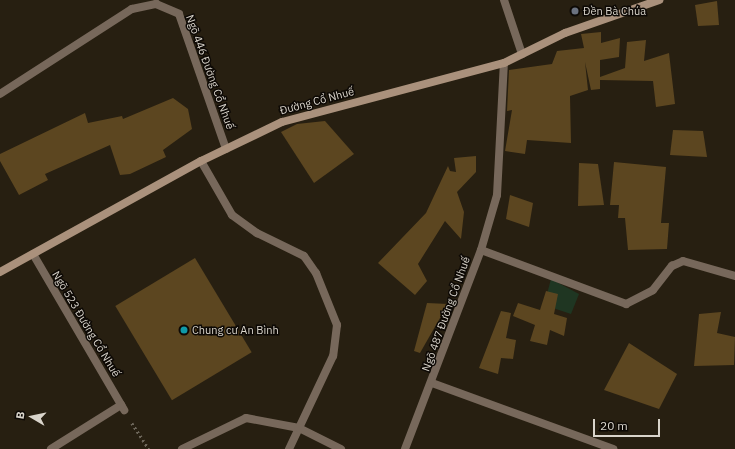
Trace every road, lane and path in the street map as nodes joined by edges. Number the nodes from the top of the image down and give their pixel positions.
1 (504, 0) edge
2 (659, 0) edge
3 (522, 54) junction
4 (504, 63) junction
5 (0, 94) edge
6 (226, 149) junction
7 (201, 161) junction
8 (481, 250) junction
9 (33, 254) junction
10 (0, 272) edge
11 (735, 276) edge
12 (432, 383) junction
13 (122, 407) junction
14 (299, 428) junction
15 (51, 449) edge
16 (149, 449) edge
17 (182, 449) edge
18 (289, 449) edge
19 (341, 449) edge
20 (405, 449) edge
21 (613, 449) edge

1 - 3 street
2 - 3 main road, Đường Cổ Nhuế
3 - 4 main road, Đường Cổ Nhuế
4 - 6 main road, Đường Cổ Nhuế
4 - 8 street, Ngõ 487 Đường Cổ Nhuế
5 - 6 street, Ngõ 446 Đường Cổ Nhuế
6 - 7 main road, Đường Cổ Nhuế
7 - 9 main road, Đường Cổ Nhuế
7 - 14 street
8 - 11 street
8 - 12 street, Ngõ 487 Đường Cổ Nhuế
9 - 10 main road, Đường Cổ Nhuế
9 - 13 street, Ngõ 523 Đường Cổ Nhuế
12 - 20 street
12 - 21 street, Ngõ 487 Đường Cổ Nhuế
13 - 15 street
13 - 16 path
14 - 17 street
14 - 18 street
14 - 19 street

